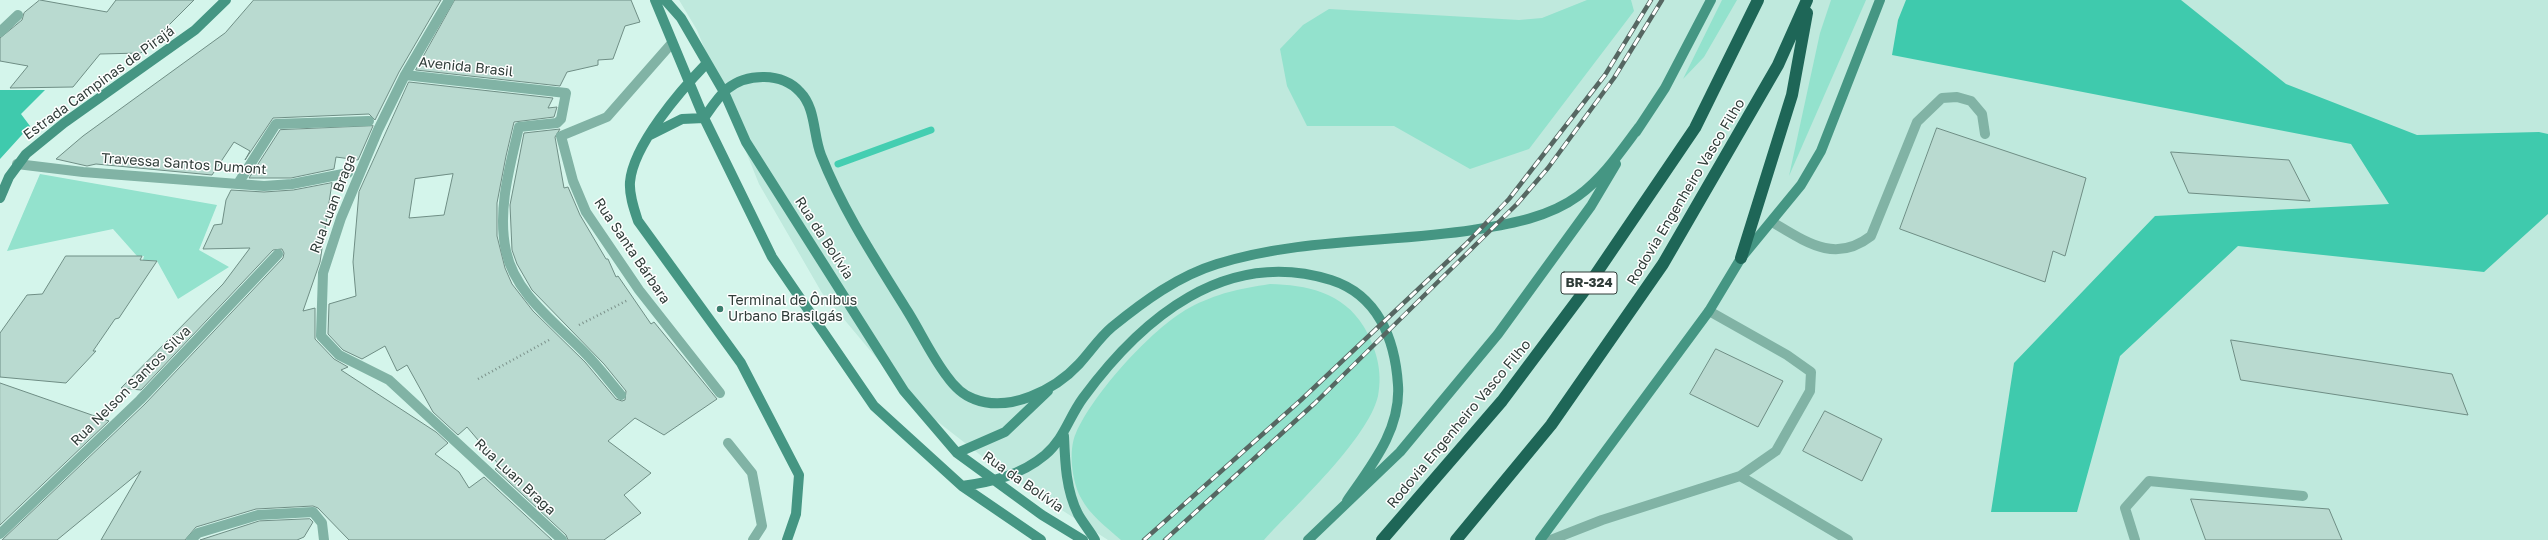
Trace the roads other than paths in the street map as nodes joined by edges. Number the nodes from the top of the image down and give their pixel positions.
1 (226, 0) edge
2 (449, 0) edge
3 (655, 0) edge
4 (665, 0) edge
5 (1711, 0) edge
6 (1758, 0) edge
7 (1806, 0) edge
8 (1810, 0) edge
9 (1880, 0) edge
10 (18, 15) dead end
11 (0, 32) edge
12 (672, 43) junction
13 (706, 64) junction
14 (405, 75) junction
15 (689, 82) junction
16 (724, 92) junction
17 (704, 118) junction
18 (369, 121) dead end
19 (1639, 127) junction
20 (1985, 134) dead end
21 (650, 135) junction
22 (17, 164) junction
23 (348, 173) dead end
24 (239, 182) junction
25 (0, 198) edge
26 (1772, 222) junction
27 (278, 254) dead end
28 (1742, 258) junction
29 (1709, 311) junction
30 (1061, 378) junction
31 (720, 393) dead end
32 (621, 395) dead end
33 (1064, 436) junction
34 (728, 443) dead end
35 (958, 453) junction
36 (1740, 476) junction
37 (995, 482) junction
38 (962, 486) junction
39 (2304, 496) dead end
40 (1347, 501) junction
41 (0, 534) edge
42 (191, 540) edge
43 (324, 540) edge
44 (562, 540) edge
45 (753, 540) edge
46 (787, 540) edge
47 (1040, 540) edge
48 (1083, 540) edge
49 (1095, 540) edge
50 (1308, 540) edge
51 (1382, 540) edge
52 (1456, 540) edge
53 (1540, 540) edge
54 (1551, 540) edge
55 (1848, 540) edge
56 (2135, 540) edge

1 - 22 main road, Estrada Campinas de Pirajá
2 - 14 street, Rua Luan Braga
3 - 12 main road
4 - 13 main road, Rua da Bolívia
5 - 19 main road
6 - 51 highway, Rodovia Engenheiro Vasco Filho / BR-324
7 - 52 highway, Rodovia Engenheiro Vasco Filho
8 - 28 highway
9 - 26 main road
10 - 11 street
12 - 15 main road
12 - 31 street, Rua Santa Bárbara
13 - 15 main road
13 - 16 main road, Rua da Bolívia
14 - 32 street, Avenida Brasil
14 - 44 street, Rua Luan Braga
15 - 17 main road
15 - 21 main road
16 - 17 main road
16 - 30 main road
16 - 35 main road, Rua da Bolívia
17 - 21 main road
17 - 38 main road
18 - 24 street
19 - 30 main road
19 - 40 main road
20 - 26 street
21 - 46 main road
22 - 24 street, Travessa Santos Dumont
22 - 25 main road, Estrada Campinas de Pirajá
23 - 24 street, Travessa Santos Dumont
26 - 28 main road
27 - 41 street, Rua Nelson Santos Silva
28 - 29 main road
29 - 36 street
29 - 53 main road
30 - 35 main road
33 - 37 main road
33 - 40 main road
33 - 49 main road
34 - 45 street
35 - 37 main road, Rua da Bolívia
36 - 54 street
36 - 55 street
37 - 38 main road
37 - 48 main road, Rua da Bolívia
38 - 47 main road
39 - 56 street
40 - 50 main road
42 - 43 street

